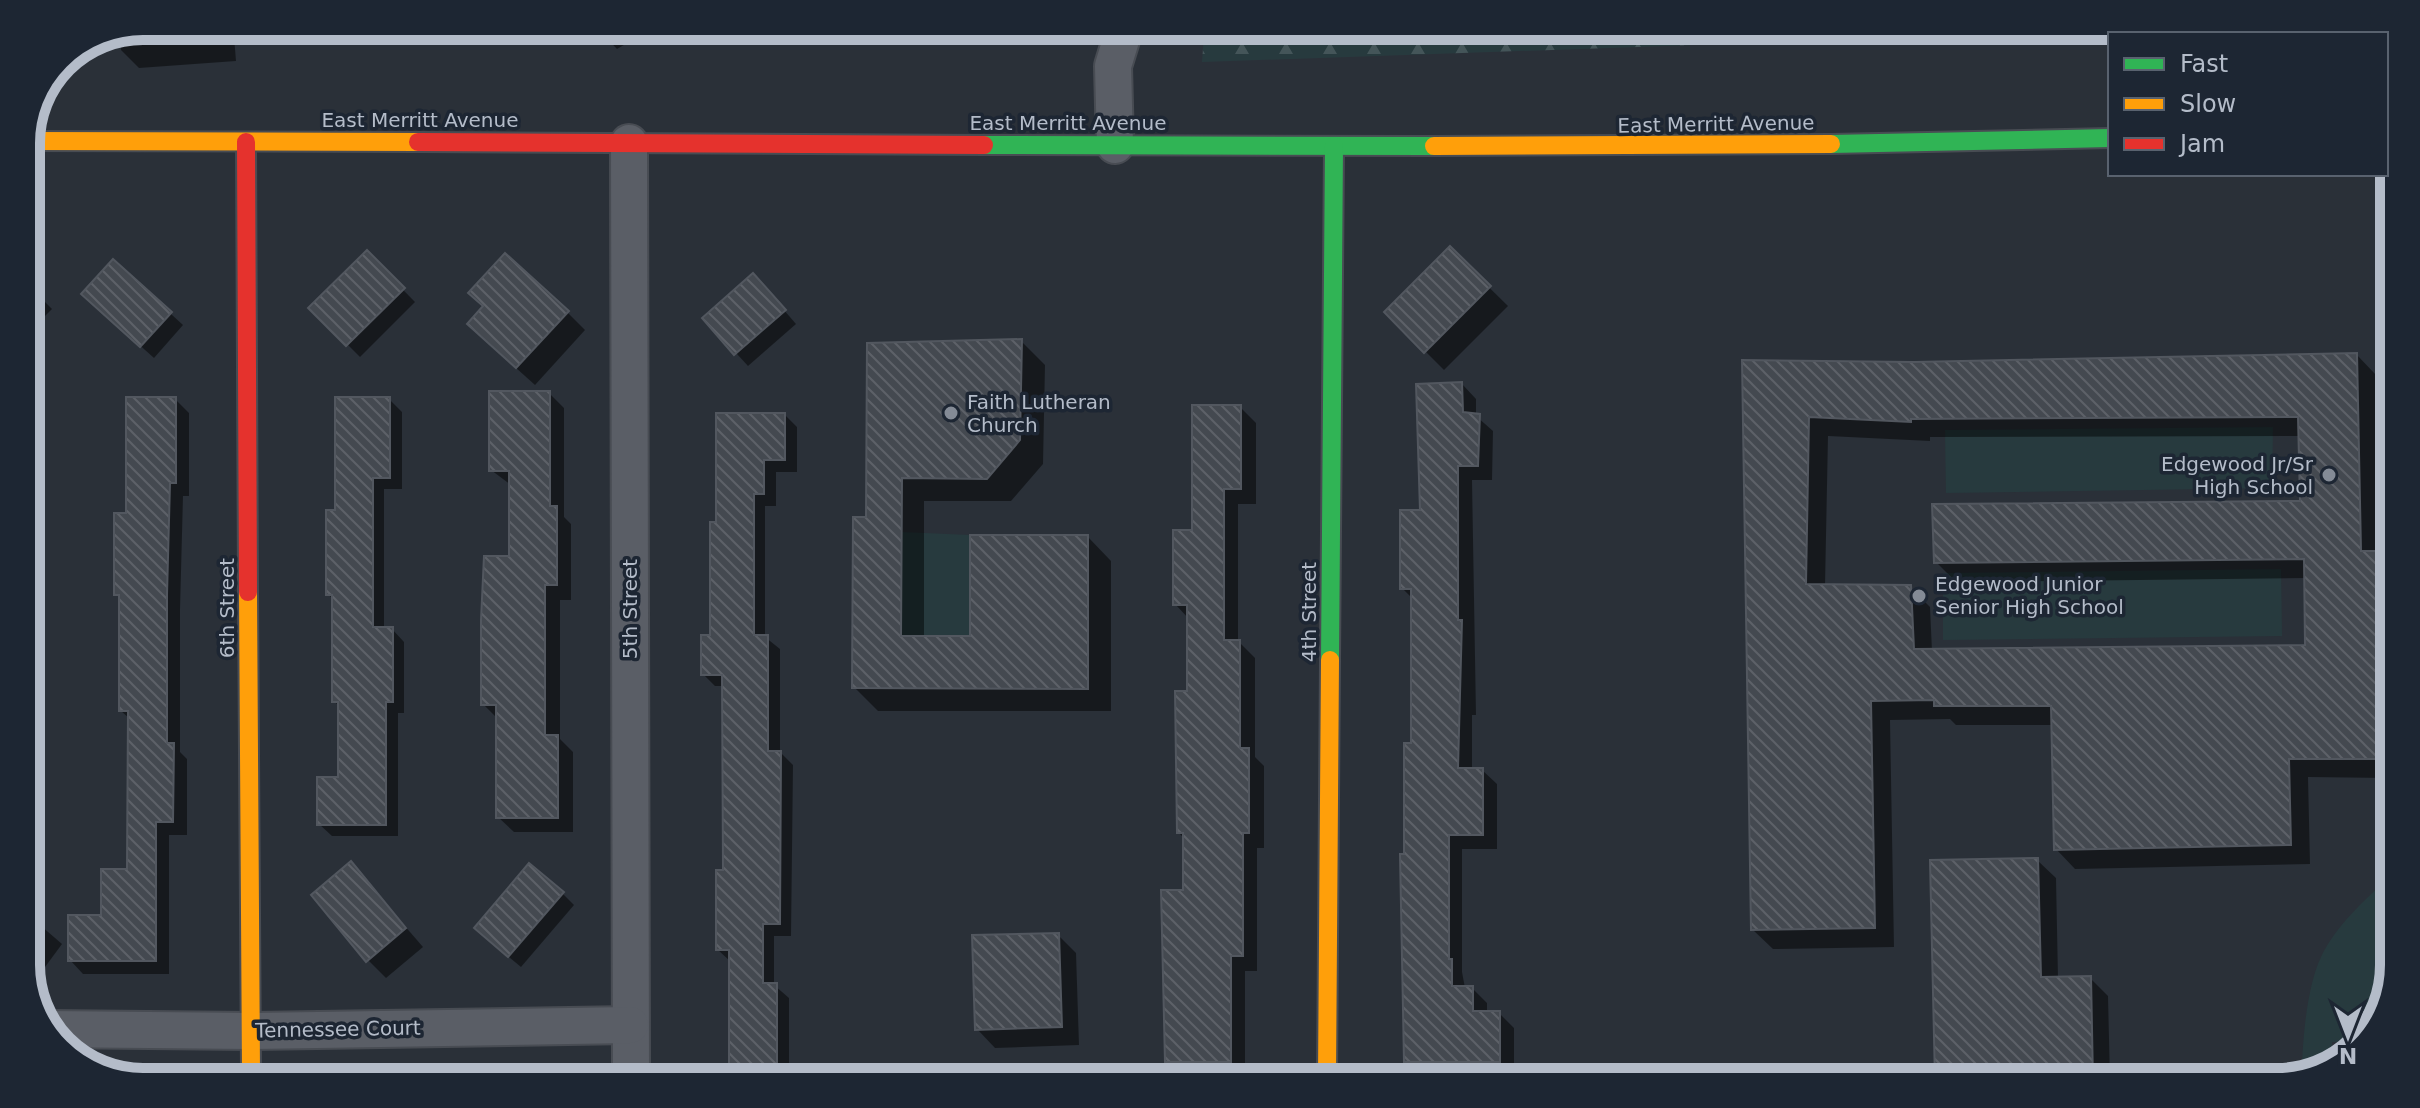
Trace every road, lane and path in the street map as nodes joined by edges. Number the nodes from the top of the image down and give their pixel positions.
1 (1121, 40) edge
2 (2108, 138) edge
3 (40, 141) edge
4 (246, 142) junction
5 (629, 143) junction
6 (1115, 145) junction
7 (1334, 146) junction
8 (630, 1025) junction
9 (63, 1029) edge
10 (251, 1031) junction
11 (251, 1068) edge
12 (631, 1068) edge
13 (1327, 1068) edge

1 - 6 street
2 - 7 street, East Merritt Avenue
3 - 4 street, East Merritt Avenue
4 - 5 street, East Merritt Avenue
4 - 10 street, 6th Street
5 - 6 street, East Merritt Avenue
5 - 8 street, 5th Street
6 - 7 street, East Merritt Avenue
7 - 13 street, 4th Street
8 - 10 street, Tennessee Court
8 - 12 street, 5th Street
9 - 10 street, Tennessee Court
10 - 11 street, 6th Street

